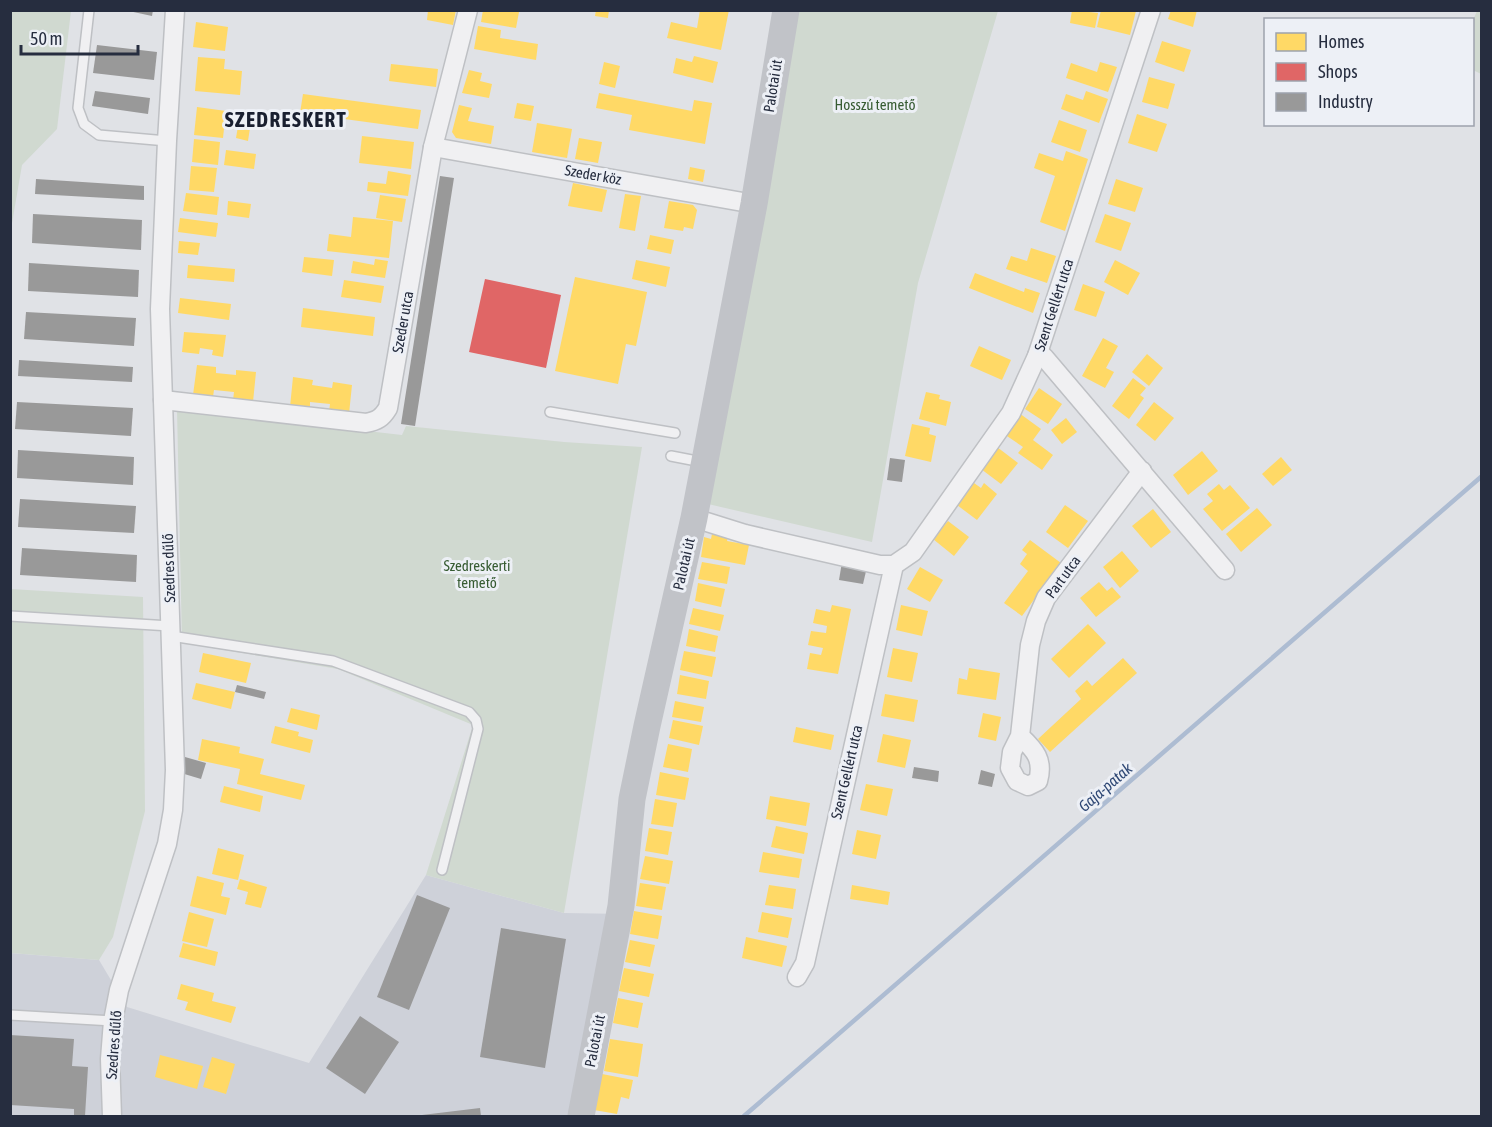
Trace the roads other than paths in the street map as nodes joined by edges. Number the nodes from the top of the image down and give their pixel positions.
1 (89, 10) edge
2 (175, 10) edge
3 (468, 10) edge
4 (786, 10) edge
5 (1151, 10) edge
6 (167, 141) junction
7 (433, 147) junction
8 (754, 204) junction
9 (1037, 356) junction
10 (163, 400) junction
11 (550, 412) dead end
12 (675, 432) dead end
13 (671, 456) dead end
14 (705, 462) junction
15 (1142, 471) junction
16 (694, 518) junction
17 (894, 565) junction
18 (1225, 570) dead end
19 (10, 616) edge
20 (170, 631) junction
21 (1020, 736) dead end
22 (442, 870) dead end
23 (797, 977) dead end
24 (10, 1015) edge
25 (113, 1021) junction
26 (112, 1116) edge
27 (581, 1116) edge

1 - 6 lane
2 - 6 street, Szedres dűlő
3 - 7 street, Szeder utca
4 - 8 main road, Palotai út
5 - 9 street, Szent Gellért utca
6 - 10 street, Szedres dűlő
7 - 8 street, Szeder köz
7 - 10 street, Szeder utca
8 - 14 main road, Palotai út
9 - 15 street
9 - 17 street, Szent Gellért utca
10 - 20 street, Szedres dűlő
11 - 12 lane
13 - 14 lane
14 - 16 main road, Palotai út
15 - 18 street
15 - 21 street, Part utca
16 - 17 street
16 - 27 main road, Palotai út
17 - 23 street, Szent Gellért utca
19 - 20 lane
20 - 22 lane
20 - 25 street, Szedres dűlő
24 - 25 lane
25 - 26 street, Szedres dűlő

